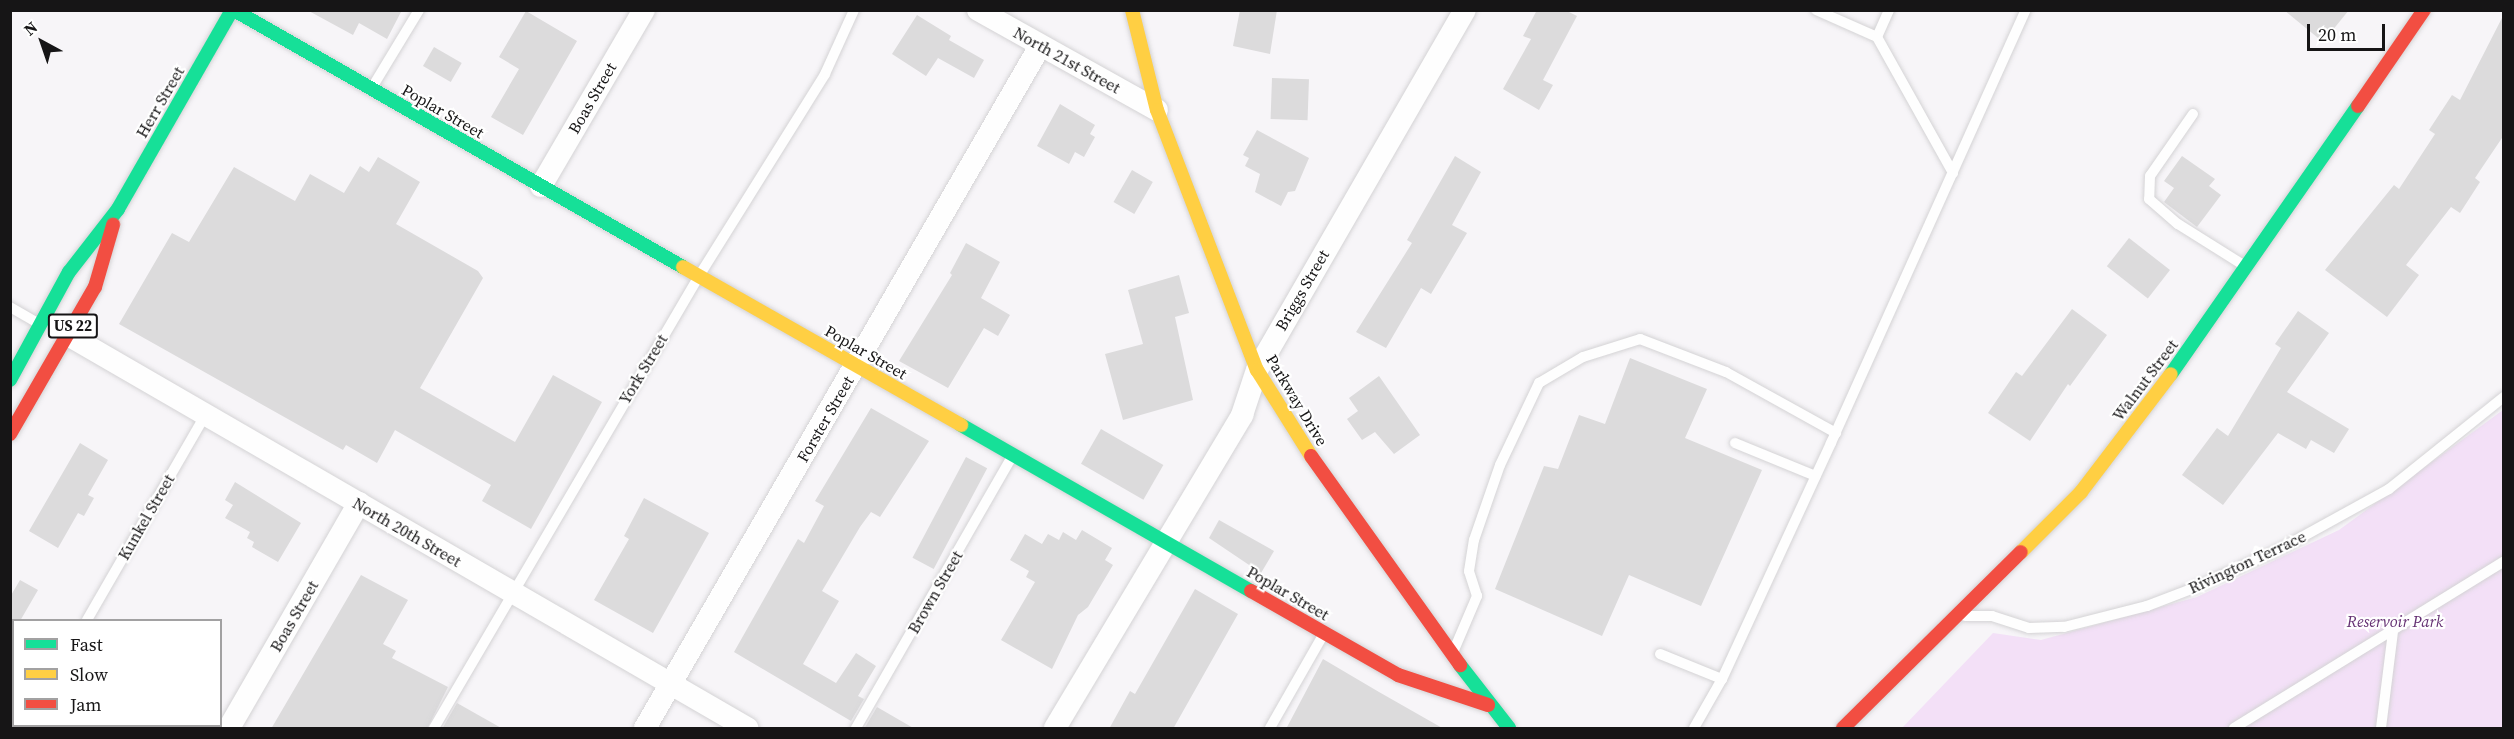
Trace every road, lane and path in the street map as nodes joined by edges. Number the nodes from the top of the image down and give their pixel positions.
1 (233, 10) edge
2 (419, 10) edge
3 (644, 10) edge
4 (854, 10) edge
5 (978, 10) edge
6 (1132, 10) edge
7 (1465, 10) edge
8 (1816, 10) edge
9 (1889, 10) edge
10 (2026, 10) edge
11 (2424, 10) edge
12 (1877, 37) junction
13 (1040, 46) junction
14 (371, 89) junction
15 (1157, 110) junction
16 (2193, 114) dead end
17 (1953, 172) junction
18 (541, 186) junction
19 (118, 209) junction
20 (2248, 268) junction
21 (699, 276) junction
22 (10, 307) edge
23 (40, 324) junction
24 (68, 335) junction
25 (15, 365) edge
26 (855, 365) junction
27 (1257, 370) junction
28 (10, 380) edge
29 (2504, 397) edge
30 (206, 414) junction
31 (1836, 433) junction
32 (10, 434) edge
33 (1735, 443) dead end
34 (1013, 455) junction
35 (1816, 476) junction
36 (359, 503) junction
37 (1166, 542) junction
38 (2504, 561) edge
39 (513, 593) junction
40 (1954, 616) junction
41 (88, 619) edge
42 (2393, 632) junction
43 (1325, 633) junction
44 (1453, 653) junction
45 (1660, 654) dead end
46 (1722, 679) junction
47 (671, 684) junction
48 (1488, 705) junction
49 (1479, 721) dead end
50 (229, 729) edge
51 (434, 729) edge
52 (645, 729) edge
53 (747, 729) edge
54 (856, 729) edge
55 (1055, 729) edge
56 (1270, 729) edge
57 (1509, 729) edge
58 (1694, 729) edge
59 (1843, 729) edge
60 (2234, 729) edge
61 (2381, 729) edge

1 - 14 street, Poplar Street
1 - 19 street, Herr Street / US 22
2 - 14 lane
3 - 18 street, Boas Street
4 - 21 lane, York Street
5 - 13 street, North 21st Street
6 - 15 street, Parkway Drive
7 - 27 street, Briggs Street
8 - 12 lane
9 - 12 lane
10 - 17 lane
11 - 20 street, Walnut Street
12 - 17 lane
13 - 15 street, North 21st Street
13 - 26 street, Forster Street
14 - 18 street, Poplar Street
15 - 27 street, Parkway Drive
16 - 20 lane
17 - 31 lane
18 - 21 street, Poplar Street
19 - 23 street, Herr Street / US 22
19 - 24 street, Herr Street / US 22
20 - 40 street, Walnut Street
21 - 26 street, Poplar Street
21 - 39 lane, York Street
22 - 23 lane
23 - 25 street, Herr Street / US 22
24 - 30 street, North 20th Street
24 - 32 street, Herr Street / US 22
25 - 28 street, Herr Street
26 - 34 street, Poplar Street
26 - 47 street, Forster Street
27 - 37 street, Briggs Street
27 - 44 street, Parkway Drive
29 - 40 lane, Rivington Terrace
30 - 36 street, North 20th Street
30 - 41 lane, Kunkel Street
31 - 35 lane
31 - 44 lane
33 - 35 lane
34 - 37 street, Poplar Street
34 - 54 lane, Brown Street
35 - 46 lane
36 - 39 street, North 20th Street
36 - 50 street, Boas Street
37 - 43 street, Poplar Street
37 - 55 street, Briggs Street
38 - 42 lane
39 - 47 street, North 20th Street
39 - 51 lane, York Street
40 - 59 street, Walnut Street
42 - 60 lane
42 - 61 lane
43 - 48 street, Poplar Street
43 - 56 lane
44 - 48 street, Parkway Drive
45 - 46 lane
46 - 58 lane
47 - 52 street, Forster Street
47 - 53 street, North 20th Street
48 - 49 street
48 - 57 street, Parkway Drive

